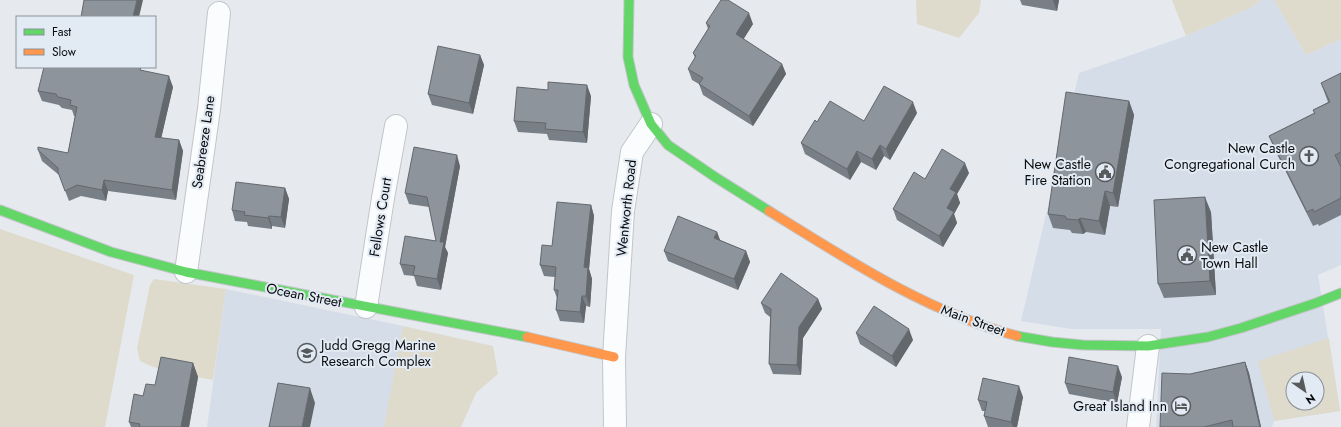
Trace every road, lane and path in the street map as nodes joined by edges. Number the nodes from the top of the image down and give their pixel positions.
1 (629, 0) edge
2 (219, 12) dead end
3 (651, 124) junction
4 (396, 126) dead end
5 (0, 210) edge
6 (186, 272) junction
7 (1341, 293) edge
8 (366, 308) junction
9 (1148, 346) junction
10 (614, 357) junction
11 (615, 427) edge
12 (1138, 427) edge

1 - 3 main road
2 - 6 street, Seabreeze Lane
3 - 9 main road, Main Street
3 - 10 street, Wentworth Road
4 - 8 street, Fellows Court
5 - 6 main road, Ocean Street
6 - 8 main road, Ocean Street
7 - 9 main road, Main Street
8 - 10 main road, Ocean Street
9 - 12 street
10 - 11 street, Wentworth Road

